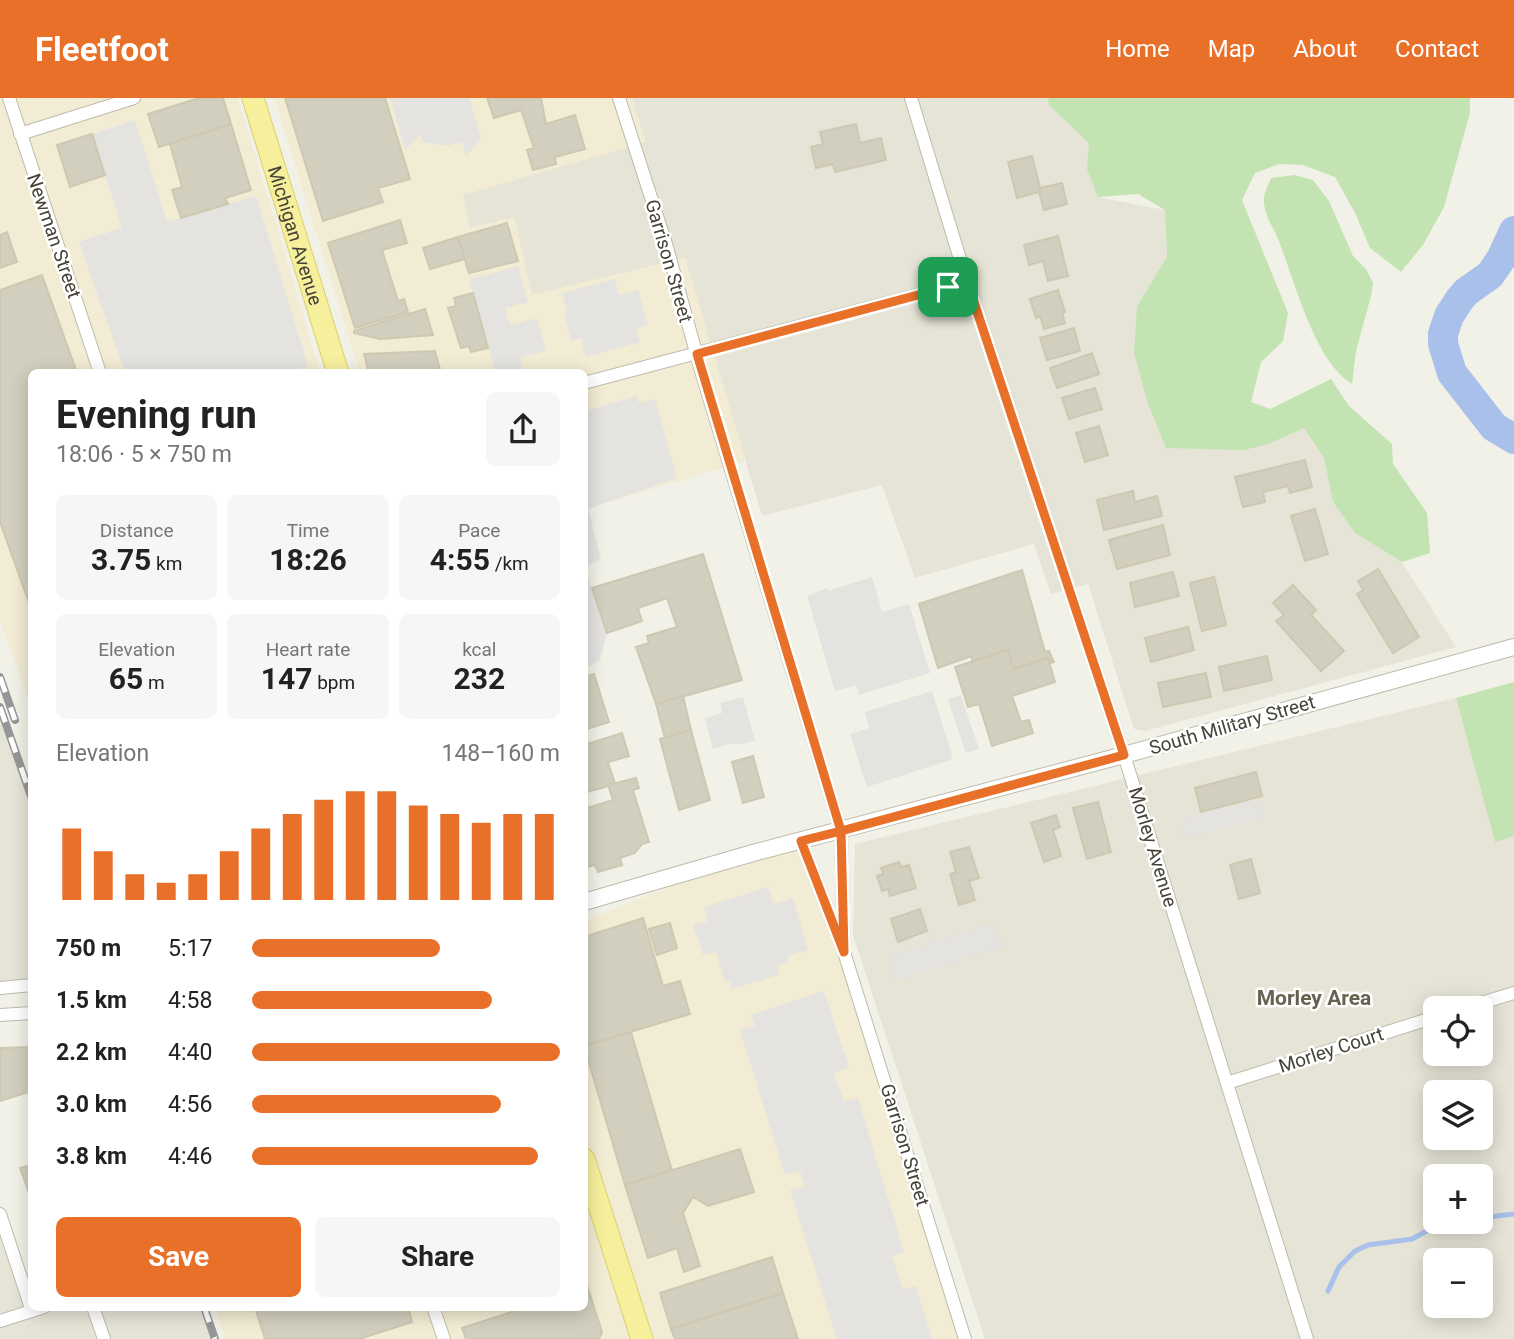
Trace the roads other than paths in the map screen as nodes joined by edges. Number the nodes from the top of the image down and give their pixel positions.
1 (9, 98) edge
2 (134, 98) edge
3 (253, 98) edge
4 (619, 98) edge
5 (911, 98) edge
6 (20, 134) junction
7 (966, 278) junction
8 (697, 354) junction
9 (99, 369) edge
10 (337, 369) edge
11 (588, 382) edge
12 (1514, 647) edge
13 (1124, 755) junction
14 (841, 831) junction
15 (801, 841) junction
16 (588, 901) edge
17 (844, 952) junction
18 (28, 985) edge
19 (0, 988) edge
20 (1514, 993) edge
21 (1493, 999) edge
22 (28, 1013) edge
23 (0, 1015) edge
24 (1423, 1021) edge
25 (1227, 1083) junction
26 (588, 1171) edge
27 (0, 1214) edge
28 (28, 1284) edge
29 (32, 1311) edge
30 (94, 1311) edge
31 (434, 1311) edge
32 (0, 1321) edge
33 (104, 1339) edge
34 (444, 1339) edge
35 (642, 1339) edge
36 (965, 1339) edge
37 (1307, 1339) edge

1 - 6 street, Newman Street
2 - 6 street
3 - 10 main road, Michigan Avenue
4 - 8 street, Garrison Street
5 - 7 street, Morley Avenue
6 - 9 street, Newman Street
7 - 8 street
7 - 13 street, Morley Avenue
8 - 11 street
8 - 14 street, Garrison Street
12 - 13 street, South Military Street
13 - 14 street, South Military Street
13 - 25 street, Morley Avenue
14 - 15 street, South Military Street
14 - 17 street, Garrison Street
15 - 16 street, South Military Street
15 - 17 street, Garrison Street
17 - 36 street, Garrison Street
18 - 19 street
20 - 21 street
22 - 23 street
24 - 25 street, Morley Court
25 - 37 street, Morley Avenue
26 - 35 main road
27 - 28 street
29 - 32 street
30 - 33 street
31 - 34 street

